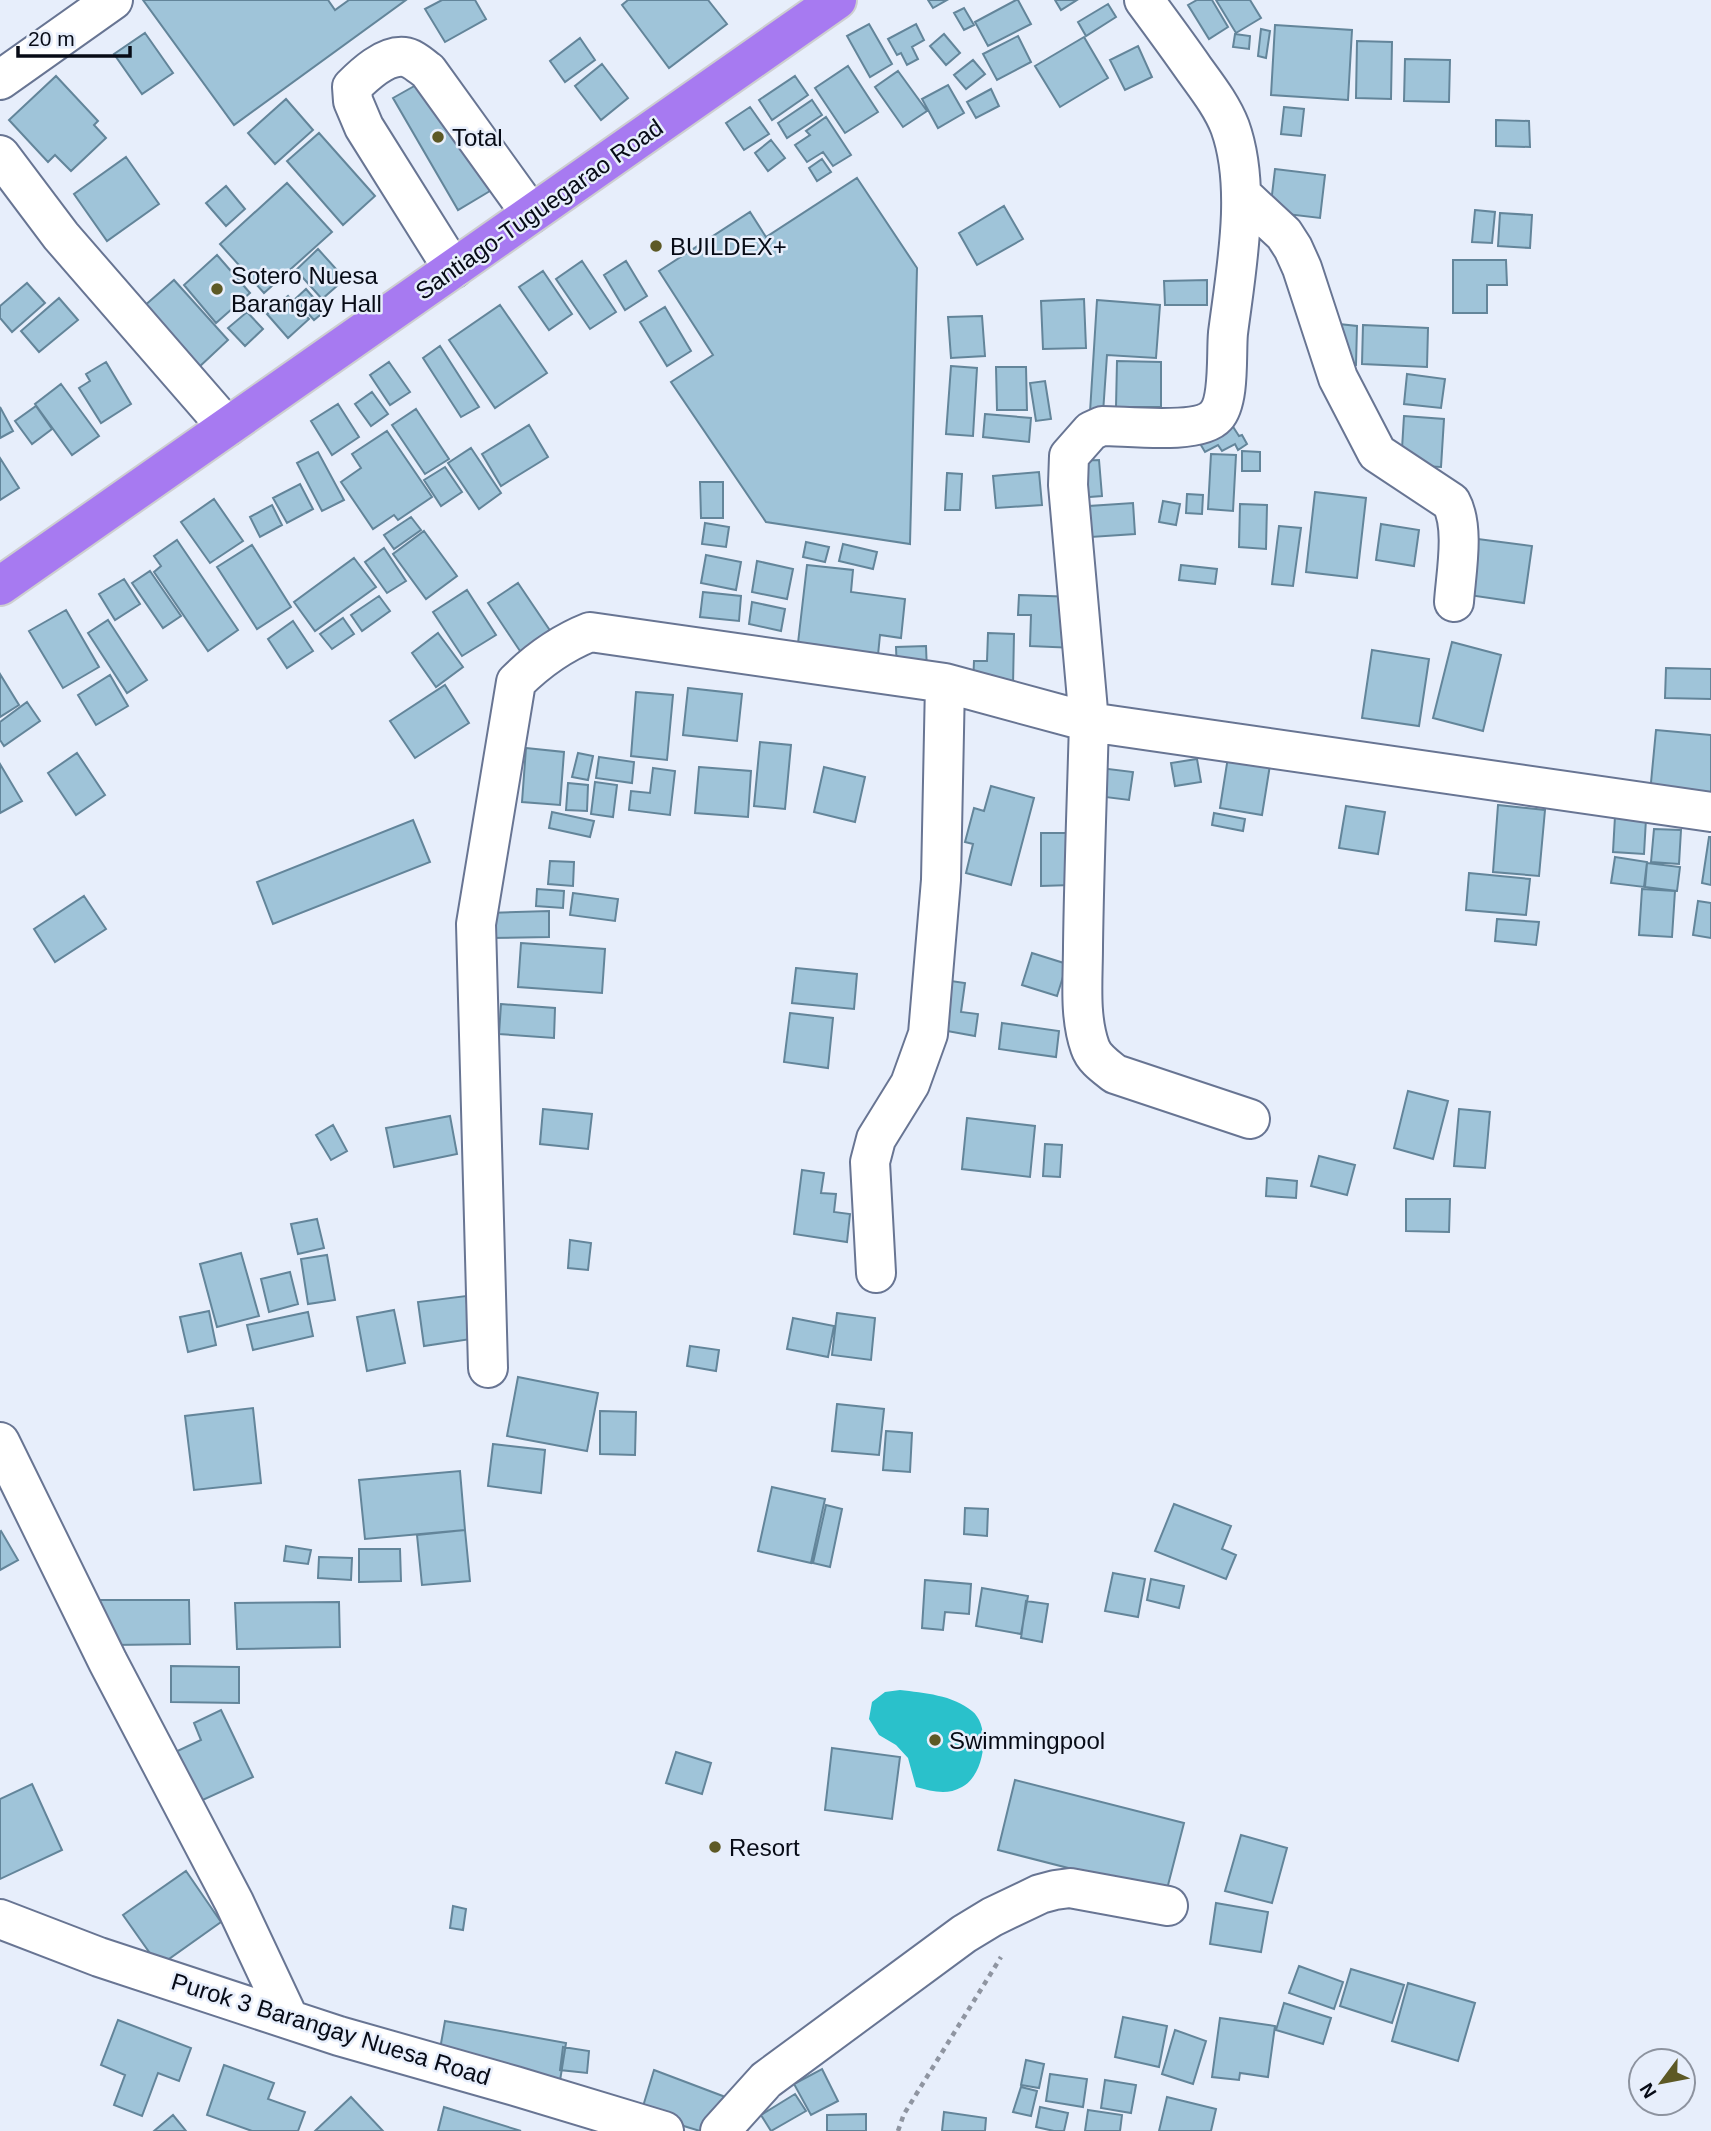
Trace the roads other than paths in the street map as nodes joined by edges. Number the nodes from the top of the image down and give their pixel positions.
1 (113, 0) edge
2 (837, 0) edge
3 (1144, 0) edge
4 (0, 80) edge
5 (0, 155) edge
6 (1241, 194) junction
7 (531, 214) junction
8 (453, 269) junction
9 (227, 427) junction
10 (0, 586) edge
11 (1454, 602) dead end
12 (945, 683) junction
13 (1089, 722) junction
14 (1711, 811) edge
15 (1250, 1119) dead end
16 (876, 1273) dead end
17 (488, 1368) dead end
18 (0, 1442) edge
19 (1167, 1906) dead end
20 (0, 1919) edge
21 (289, 2019) junction
22 (664, 2131) edge
23 (720, 2131) edge

1 - 4 street
2 - 7 highway, Santiago-Tuguegarao Road
3 - 6 street
5 - 9 street
6 - 11 street
6 - 13 street
7 - 8 highway, Santiago-Tuguegarao Road
7 - 8 street
8 - 9 highway, Santiago-Tuguegarao Road
9 - 10 highway, Santiago-Tuguegarao Road
12 - 13 street
12 - 16 street
12 - 17 street
13 - 14 street
13 - 15 street
18 - 21 street
19 - 23 street
20 - 21 street, Purok 3 Barangay Nuesa Road
21 - 22 street, Purok 3 Barangay Nuesa Road

